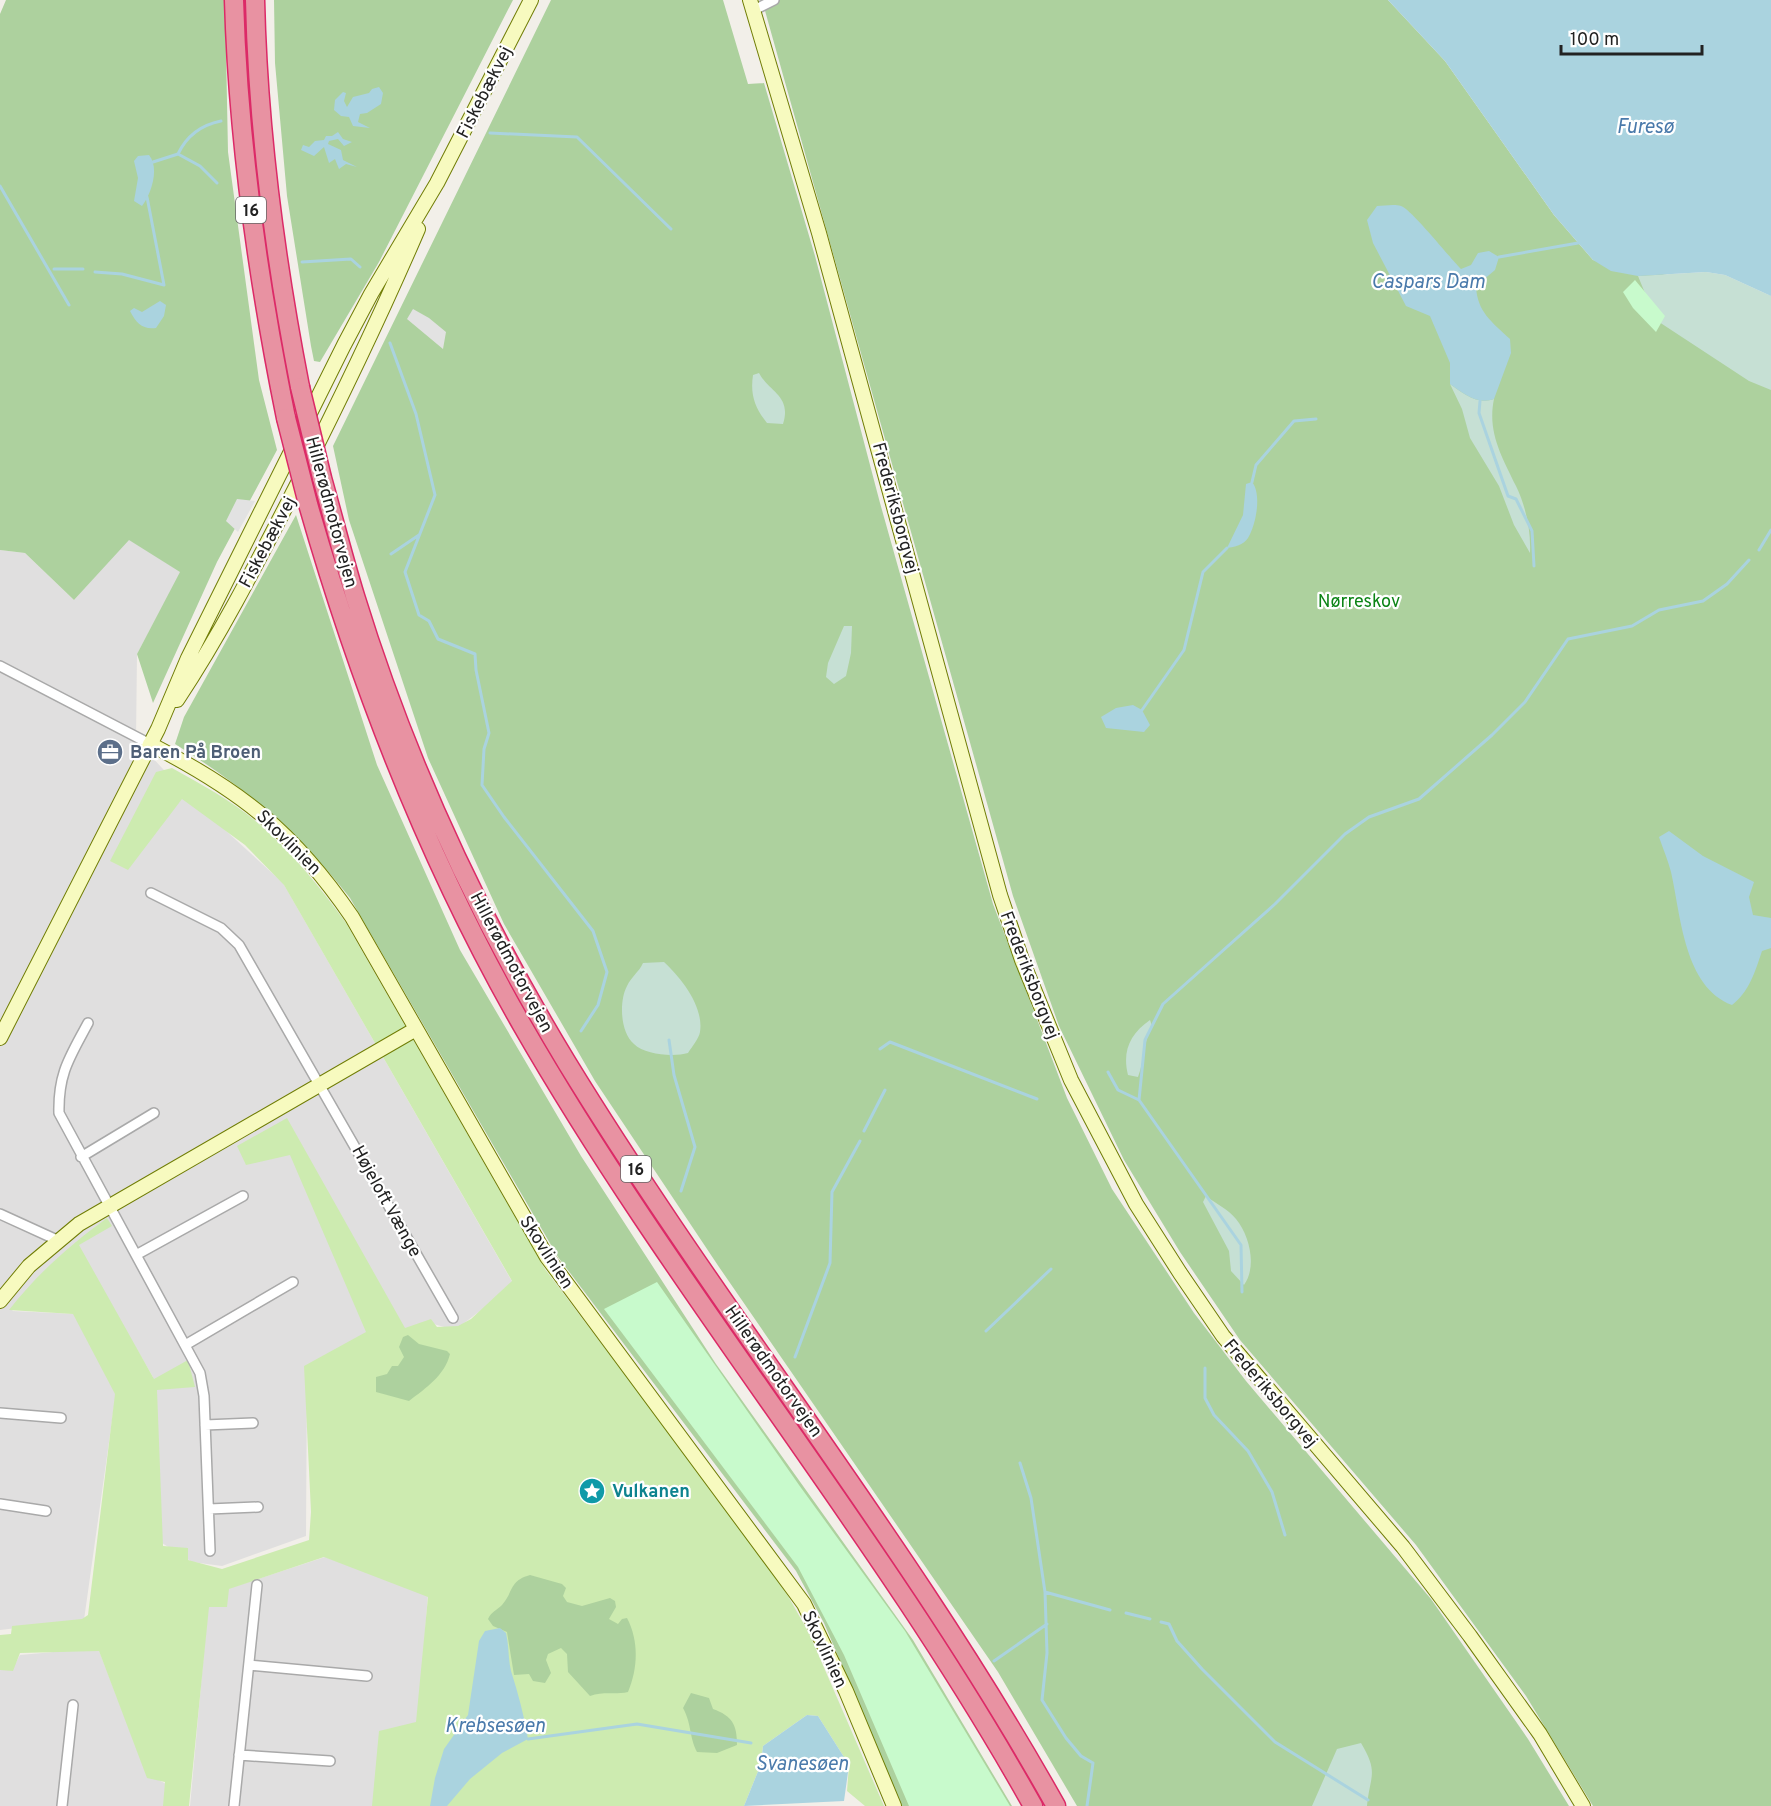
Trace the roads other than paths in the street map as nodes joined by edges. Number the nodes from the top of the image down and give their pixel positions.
1 (234, 0) edge
2 (255, 0) edge
3 (531, 0) edge
4 (774, 0) edge
5 (750, 4) edge
6 (437, 183) junction
7 (0, 666) edge
8 (158, 729) junction
9 (150, 744) junction
10 (151, 892) dead end
11 (88, 1023) dead end
12 (416, 1029) junction
13 (0, 1038) edge
14 (321, 1084) junction
15 (154, 1113) dead end
16 (81, 1157) junction
17 (243, 1196) dead end
18 (110, 1205) junction
19 (0, 1214) edge
20 (57, 1240) junction
21 (136, 1255) junction
22 (293, 1282) dead end
23 (0, 1301) edge
24 (453, 1318) dead end
25 (187, 1344) junction
26 (0, 1413) edge
27 (61, 1418) dead end
28 (253, 1424) dead end
29 (205, 1425) junction
30 (0, 1504) edge
31 (258, 1507) dead end
32 (209, 1509) junction
33 (46, 1511) dead end
34 (210, 1551) dead end
35 (257, 1585) dead end
36 (249, 1665) junction
37 (367, 1676) dead end
38 (73, 1705) dead end
39 (239, 1755) junction
40 (330, 1761) dead end
41 (62, 1806) edge
42 (234, 1806) edge
43 (894, 1806) edge
44 (1033, 1806) edge
45 (1056, 1806) edge
46 (1583, 1806) edge

1 - 44 highway, Hillerødmotorvejen / 16, bridge
2 - 45 highway, Hillerødmotorvejen / 16, bridge
3 - 6 street, Fiskebækvej
4 - 5 street, Frederiksborgvej
5 - 46 street, Frederiksborgvej
6 - 8 street, Fiskebækvej
6 - 8 street, Fiskebækvej
7 - 9 street
8 - 9 street, Fiskebækvej
9 - 12 street, Skovlinien
9 - 13 street, Fiskebækvej
10 - 14 street, Højeloft Vænge
11 - 16 street
12 - 14 street
12 - 43 street, Skovlinien
14 - 18 street
14 - 24 street, Højeloft Vænge
15 - 16 street
16 - 18 street
17 - 21 street
18 - 20 street
18 - 21 street
19 - 20 street
20 - 23 street
21 - 25 street
22 - 25 street
25 - 29 street
26 - 27 street
28 - 29 street
29 - 32 street
30 - 33 street
31 - 32 street
32 - 34 street
35 - 36 street
36 - 37 street
36 - 39 street
38 - 41 street
39 - 40 street
39 - 42 street

